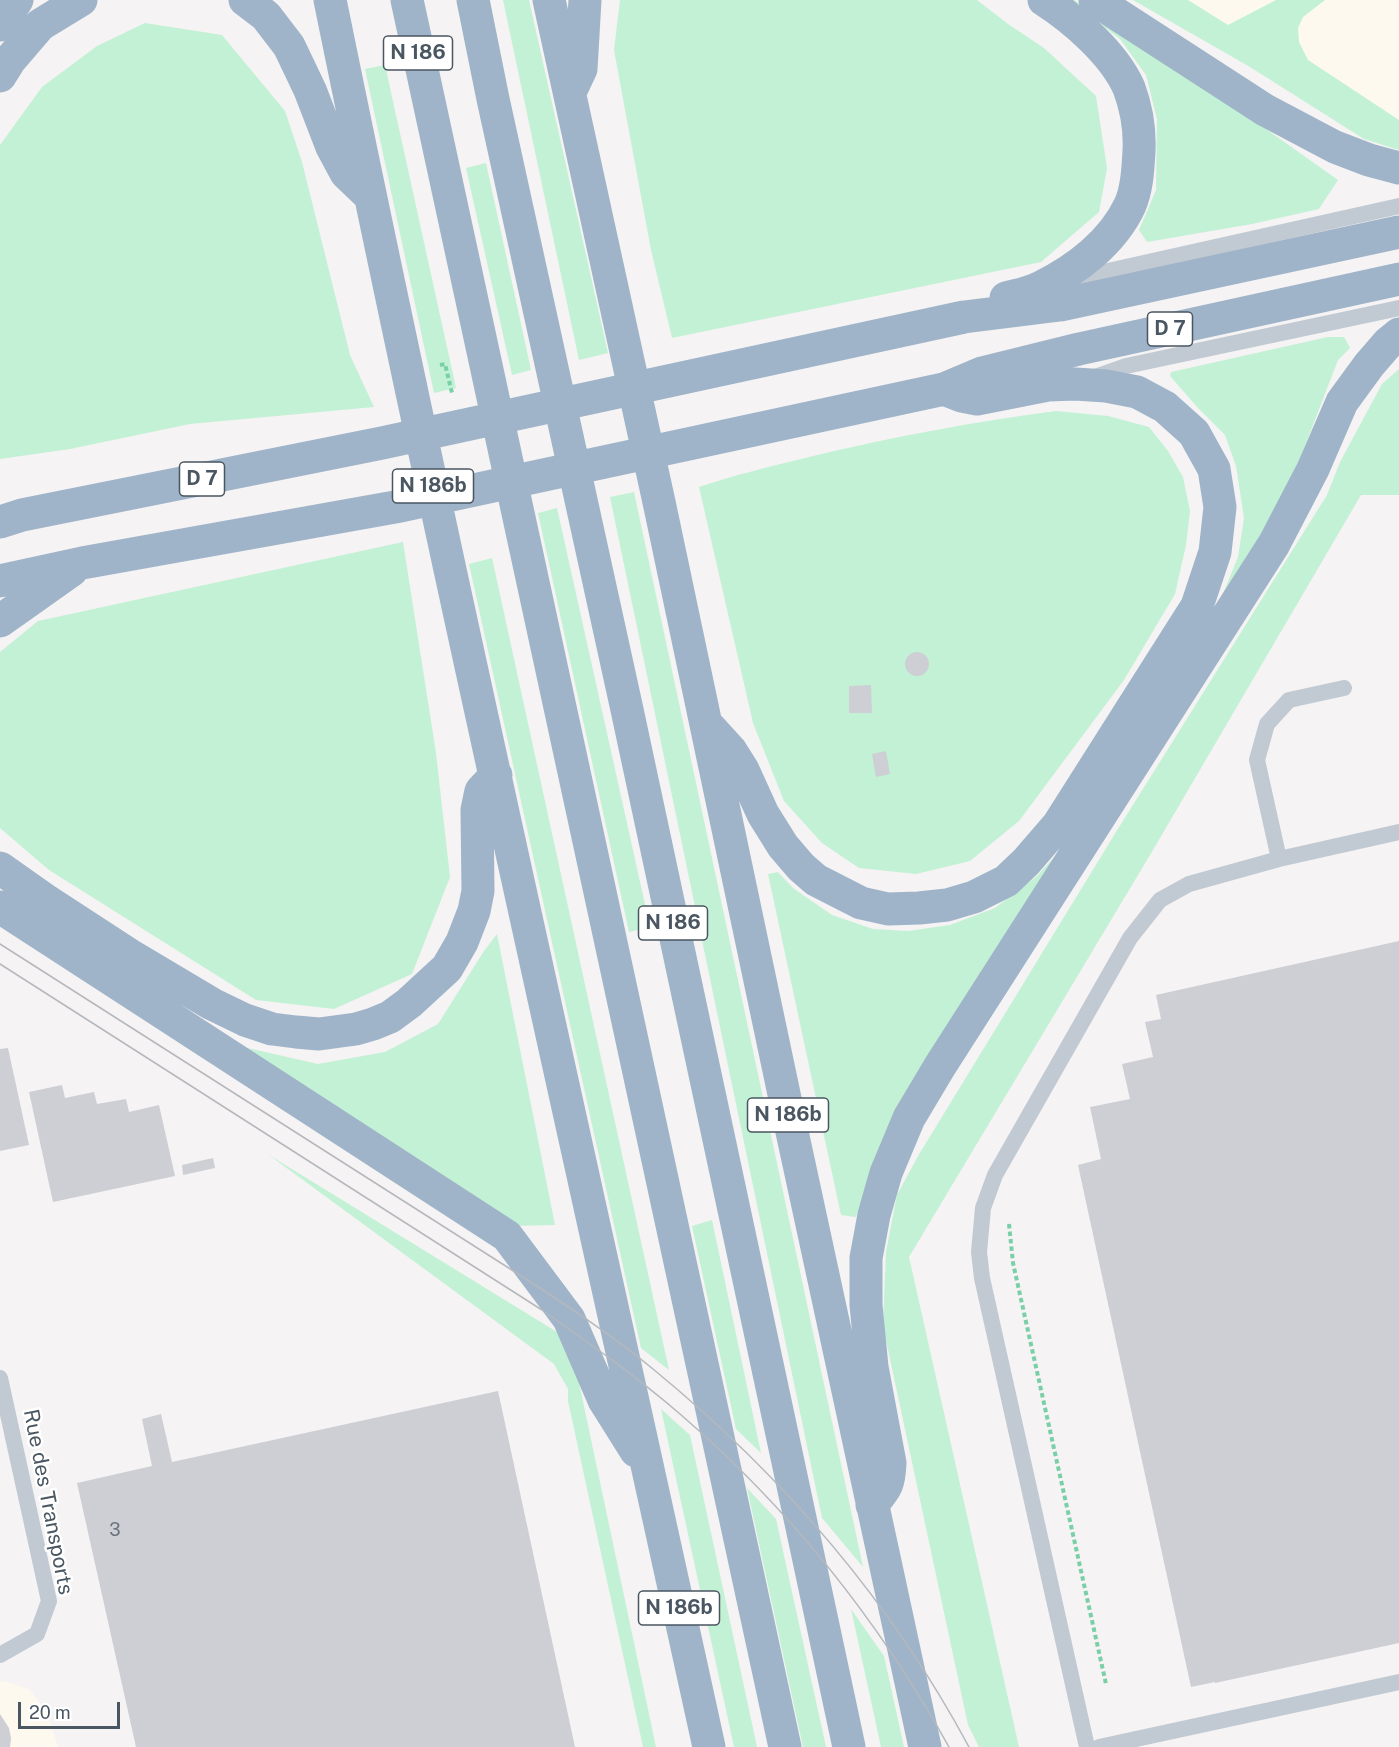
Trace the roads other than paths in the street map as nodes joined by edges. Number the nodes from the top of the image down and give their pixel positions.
1 (17, 0) edge
2 (81, 0) edge
3 (245, 0) edge
4 (330, 0) edge
5 (406, 0) edge
6 (472, 0) edge
7 (549, 0) edge
8 (585, 0) edge
9 (1044, 0) edge
10 (1095, 0) edge
11 (0, 25) edge
12 (0, 76) edge
13 (569, 92) junction
14 (1399, 168) edge
15 (370, 196) junction
16 (1399, 206) edge
17 (1399, 232) edge
18 (1399, 279) edge
19 (1039, 288) junction
20 (1399, 308) edge
21 (964, 317) junction
22 (1399, 334) edge
23 (1075, 384) junction
24 (944, 389) junction
25 (7, 513) edge
26 (82, 563) junction
27 (0, 581) edge
28 (14, 604) edge
29 (0, 621) edge
30 (1344, 688) dead end
31 (707, 725) junction
32 (496, 775) junction
33 (1399, 832) edge
34 (1279, 859) junction
35 (0, 868) edge
36 (0, 907) edge
37 (0, 1378) edge
38 (649, 1470) junction
39 (872, 1505) junction
40 (0, 1655) edge
41 (1399, 1682) edge
42 (710, 1747) edge
43 (785, 1747) edge
44 (849, 1747) edge
45 (925, 1747) edge
46 (1087, 1747) edge
47 (1099, 1747) edge

1 - 11 highway
2 - 12 highway
3 - 15 highway
4 - 15 highway, N 186b
5 - 43 highway, N 186
6 - 44 highway, N 186
7 - 13 highway, N 186b
8 - 13 highway
9 - 19 highway
10 - 14 highway
13 - 31 highway, N 186b
15 - 32 highway, N 186b
16 - 19 lane
17 - 21 highway, D 7
18 - 24 highway, D 7
19 - 21 highway
20 - 23 lane
21 - 25 highway, D 7
22 - 39 highway
23 - 24 highway
23 - 31 highway
24 - 26 highway, D 7
26 - 27 highway, D 7
26 - 28 highway
28 - 29 highway
30 - 34 lane
31 - 39 highway, N 186b
32 - 35 highway
32 - 38 highway, N 186b
33 - 34 lane
34 - 46 lane
36 - 38 highway
37 - 40 lane, Rue des Transports
38 - 42 highway, N 186b
39 - 45 highway, N 186b
41 - 47 lane

